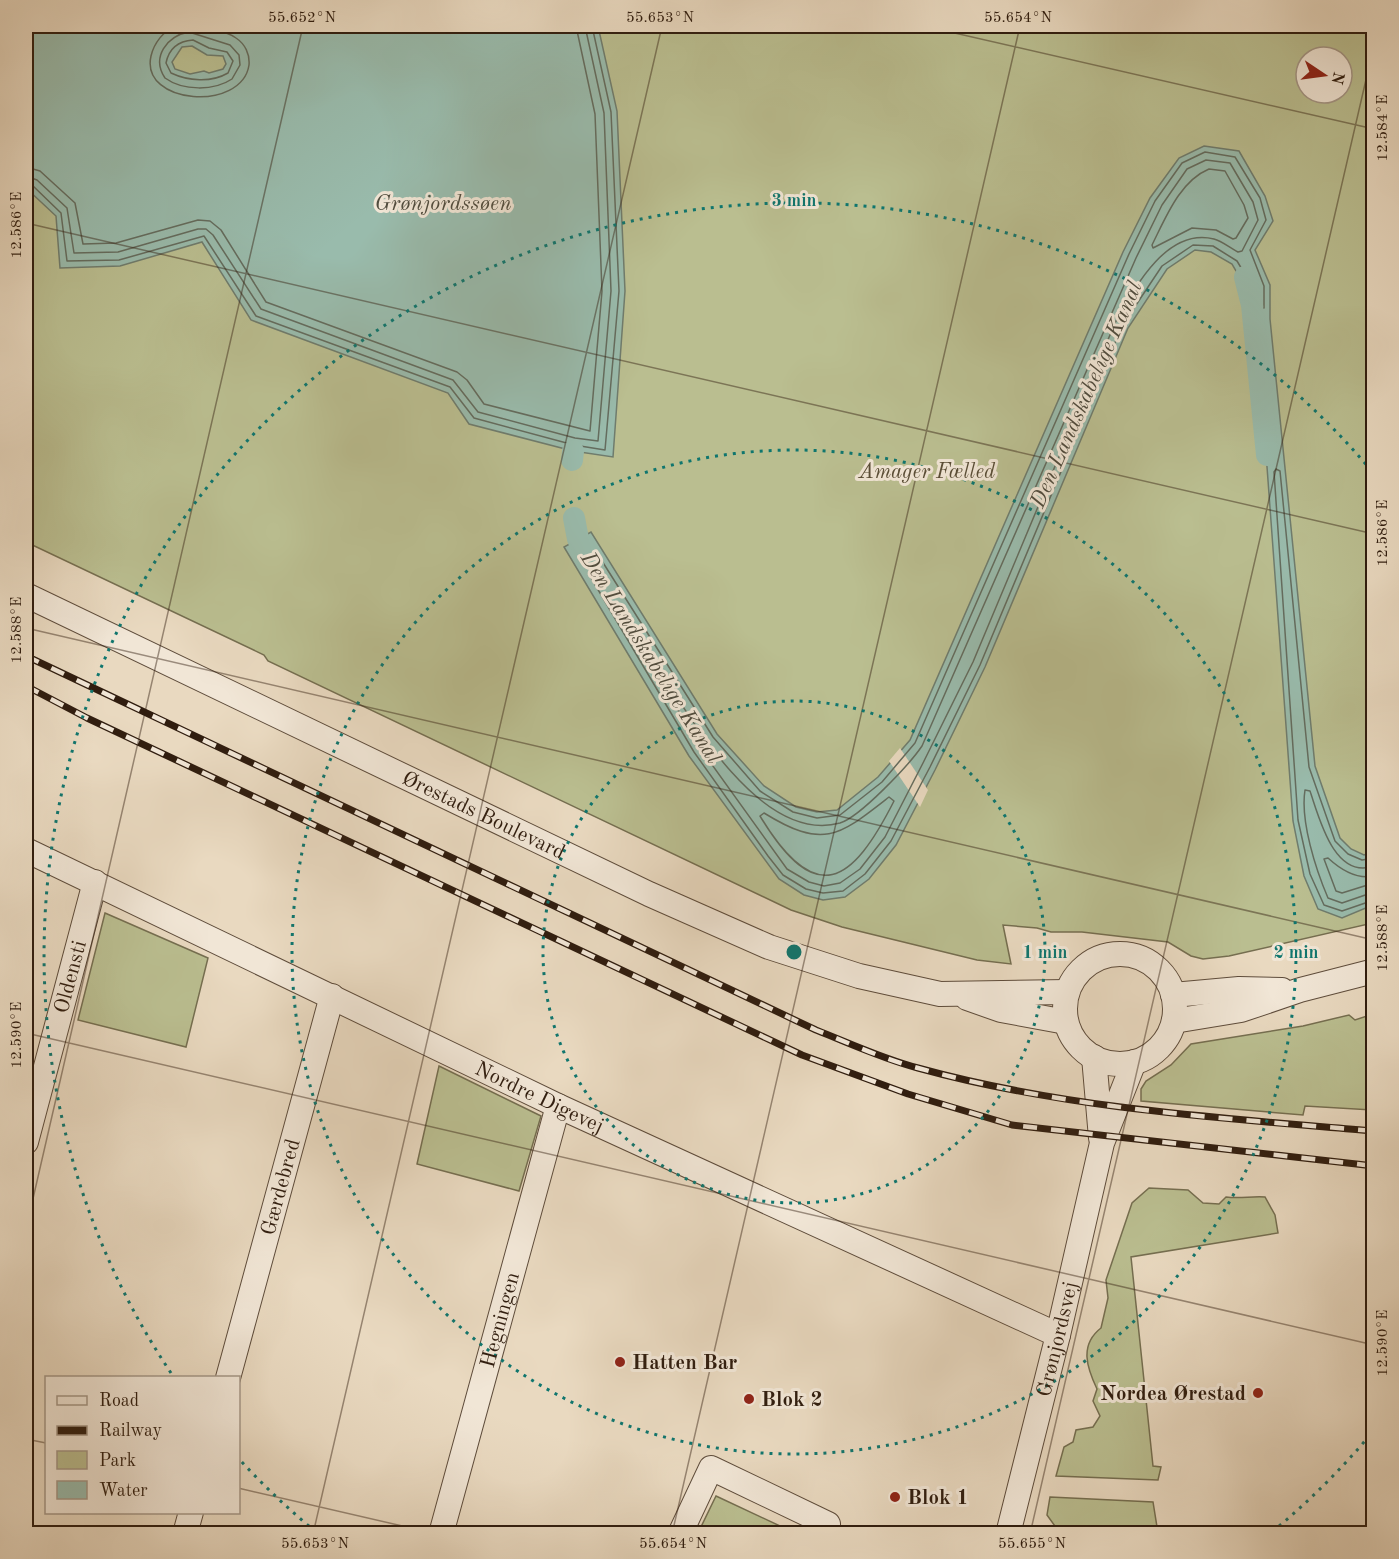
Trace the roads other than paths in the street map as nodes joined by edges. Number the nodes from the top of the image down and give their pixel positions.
1 (26, 595) edge
2 (26, 850) edge
3 (94, 882) junction
4 (1374, 971) edge
5 (1300, 990) junction
6 (1067, 992) junction
7 (958, 995) junction
8 (1173, 995) junction
9 (332, 996) junction
10 (1174, 1021) junction
11 (1066, 1022) junction
12 (1094, 1057) junction
13 (1134, 1062) junction
14 (558, 1106) junction
15 (27, 1128) edge
16 (1102, 1143) junction
17 (1058, 1335) junction
18 (228, 1376) edge
19 (190, 1514) edge
20 (828, 1524) dead end
21 (185, 1533) edge
22 (441, 1533) edge
23 (680, 1533) edge
24 (1008, 1533) edge

1 - 7 street, Ørestads Boulevard
2 - 3 street, Nordre Digevej
3 - 9 street, Nordre Digevej
3 - 15 street, Oldensti
4 - 5 street
5 - 8 street
5 - 10 street
6 - 7 street, Ørestads Boulevard
6 - 8 street
6 - 11 street
7 - 11 street, Ørestads Boulevard
8 - 10 street
9 - 14 street, Nordre Digevej
9 - 18 street, Gærdebred
10 - 13 street
11 - 12 street
12 - 13 street
12 - 16 street, Grønjordsvej
13 - 16 street, Grønjordsvej
14 - 17 street, Nordre Digevej
14 - 22 street, Hegningen
16 - 17 street, Grønjordsvej
17 - 24 street, Grønjordsvej
19 - 21 street
20 - 23 street

